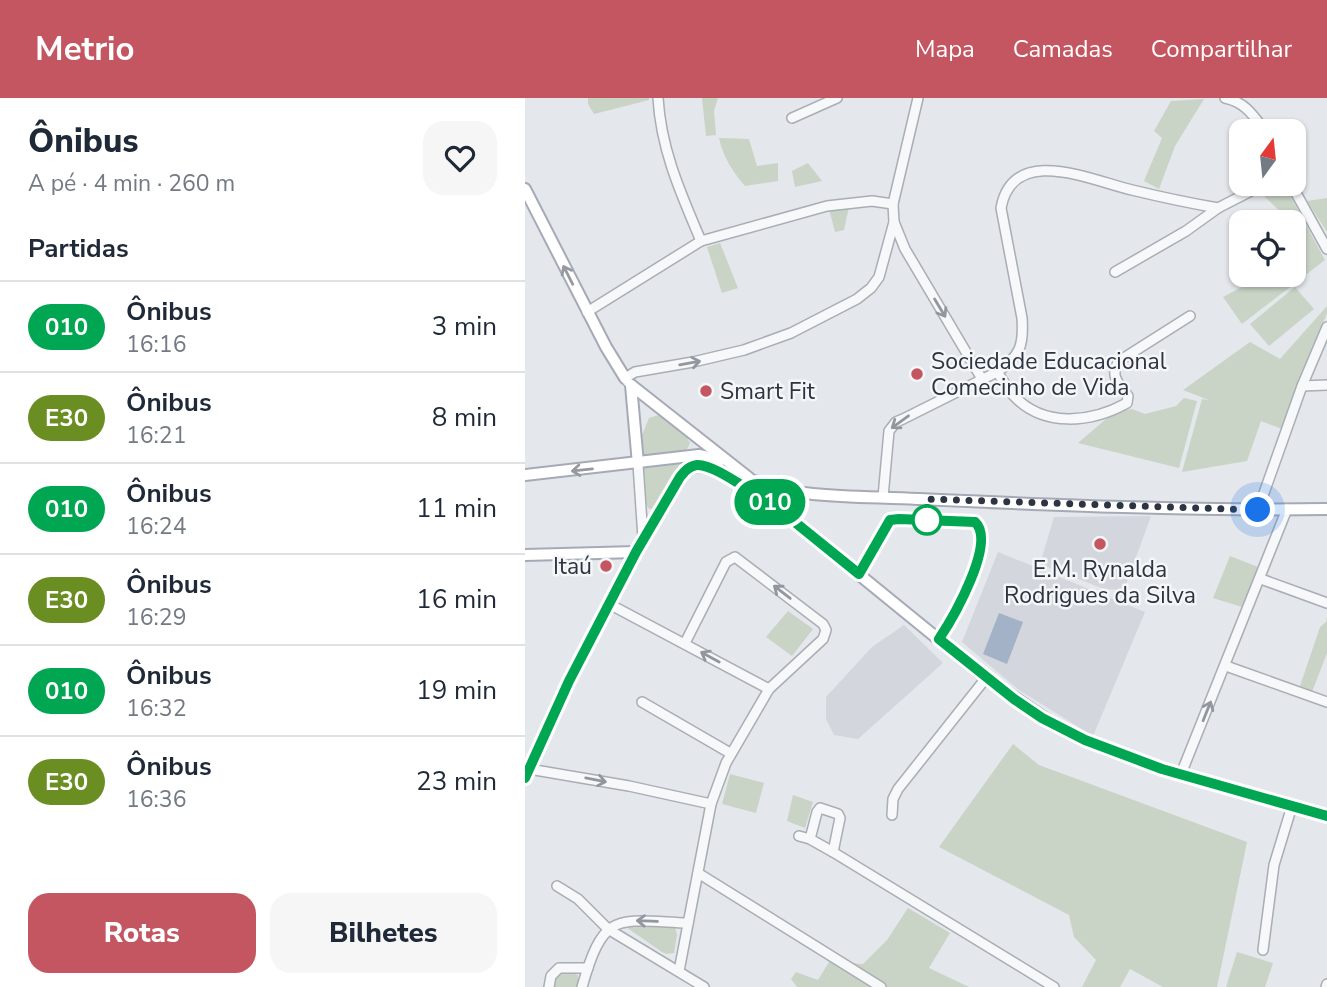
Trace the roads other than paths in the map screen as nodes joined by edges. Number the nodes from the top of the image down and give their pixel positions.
1 (658, 98) edge
2 (837, 98) edge
3 (918, 98) edge
4 (1225, 98) edge
5 (792, 118) dead end
6 (1256, 119) edge
7 (525, 189) edge
8 (1241, 196) edge
9 (1298, 196) edge
10 (893, 204) junction
11 (1218, 208) junction
12 (894, 222) junction
13 (701, 241) junction
14 (905, 249) junction
15 (1327, 249) edge
16 (885, 256) junction
17 (1115, 272) dead end
18 (587, 312) junction
19 (1190, 316) dead end
20 (1327, 327) edge
21 (997, 372) junction
22 (982, 379) junction
23 (628, 382) junction
24 (1327, 385) edge
25 (1302, 386) junction
26 (727, 462) junction
27 (638, 464) junction
28 (525, 475) edge
29 (749, 478) junction
30 (883, 497) junction
31 (770, 502) junction
32 (1287, 509) junction
33 (1327, 509) edge
34 (1258, 510) junction
35 (643, 540) junction
36 (636, 552) junction
37 (525, 555) edge
38 (1261, 579) junction
39 (1327, 603) edge
40 (611, 605) junction
41 (685, 643) junction
42 (1226, 666) junction
43 (986, 678) junction
44 (769, 689) junction
45 (642, 702) dead end
46 (1327, 702) edge
47 (730, 752) junction
48 (527, 774) edge
49 (1181, 774) junction
50 (711, 804) junction
51 (1292, 806) junction
52 (892, 815) dead end
53 (1327, 816) edge
54 (799, 836) dead end
55 (810, 839) junction
56 (833, 852) junction
57 (698, 873) junction
58 (557, 886) dead end
59 (688, 923) junction
60 (608, 929) junction
61 (1263, 950) dead end
62 (588, 968) junction
63 (679, 971) junction
64 (549, 987) edge
65 (582, 987) edge
66 (704, 987) edge
67 (881, 987) edge
68 (1054, 987) edge

1 - 13 street
2 - 5 street
3 - 10 street
4 - 6 street
18 -> 7 main road
8 - 11 street
9 - 15 street
10 - 12 street
10 - 13 street
11 - 17 street
11 - 21 street
12 - 14 street
12 - 16 street
13 - 18 street
14 - 16 street
14 -> 22 street
23 -> 16 street
18 - 23 main road
19 - 21 street
20 - 25 street
21 - 22 street
22 -> 30 street
23 - 26 main road
23 - 27 main road
24 - 25 street
25 - 34 street
26 - 27 main road
26 - 29 main road
27 -> 28 main road
27 - 35 street
29 - 30 main road
29 - 31 main road
30 - 34 main road
31 - 35 main road
31 - 43 main road
32 - 33 main road
32 - 34 main road
32 - 38 street
35 - 36 main road
36 - 37 main road
36 - 40 main road
38 - 39 street
38 - 42 street
40 - 41 street
40 - 48 main road
44 -> 41 street
44 -> 41 street
42 - 46 street
49 -> 42 street
43 - 49 main road
43 - 52 street
44 - 47 street
45 - 47 street
47 - 50 street
48 -> 50 street
49 - 51 main road
50 - 57 street
51 - 53 main road
51 - 61 street
54 - 55 street
55 - 56 street
55 - 56 street
56 - 68 street
57 - 59 street
57 - 67 street
58 - 60 street
59 -> 60 street
59 - 63 street
60 - 62 street
60 - 63 street
62 - 64 street
62 - 65 street
63 - 66 street

